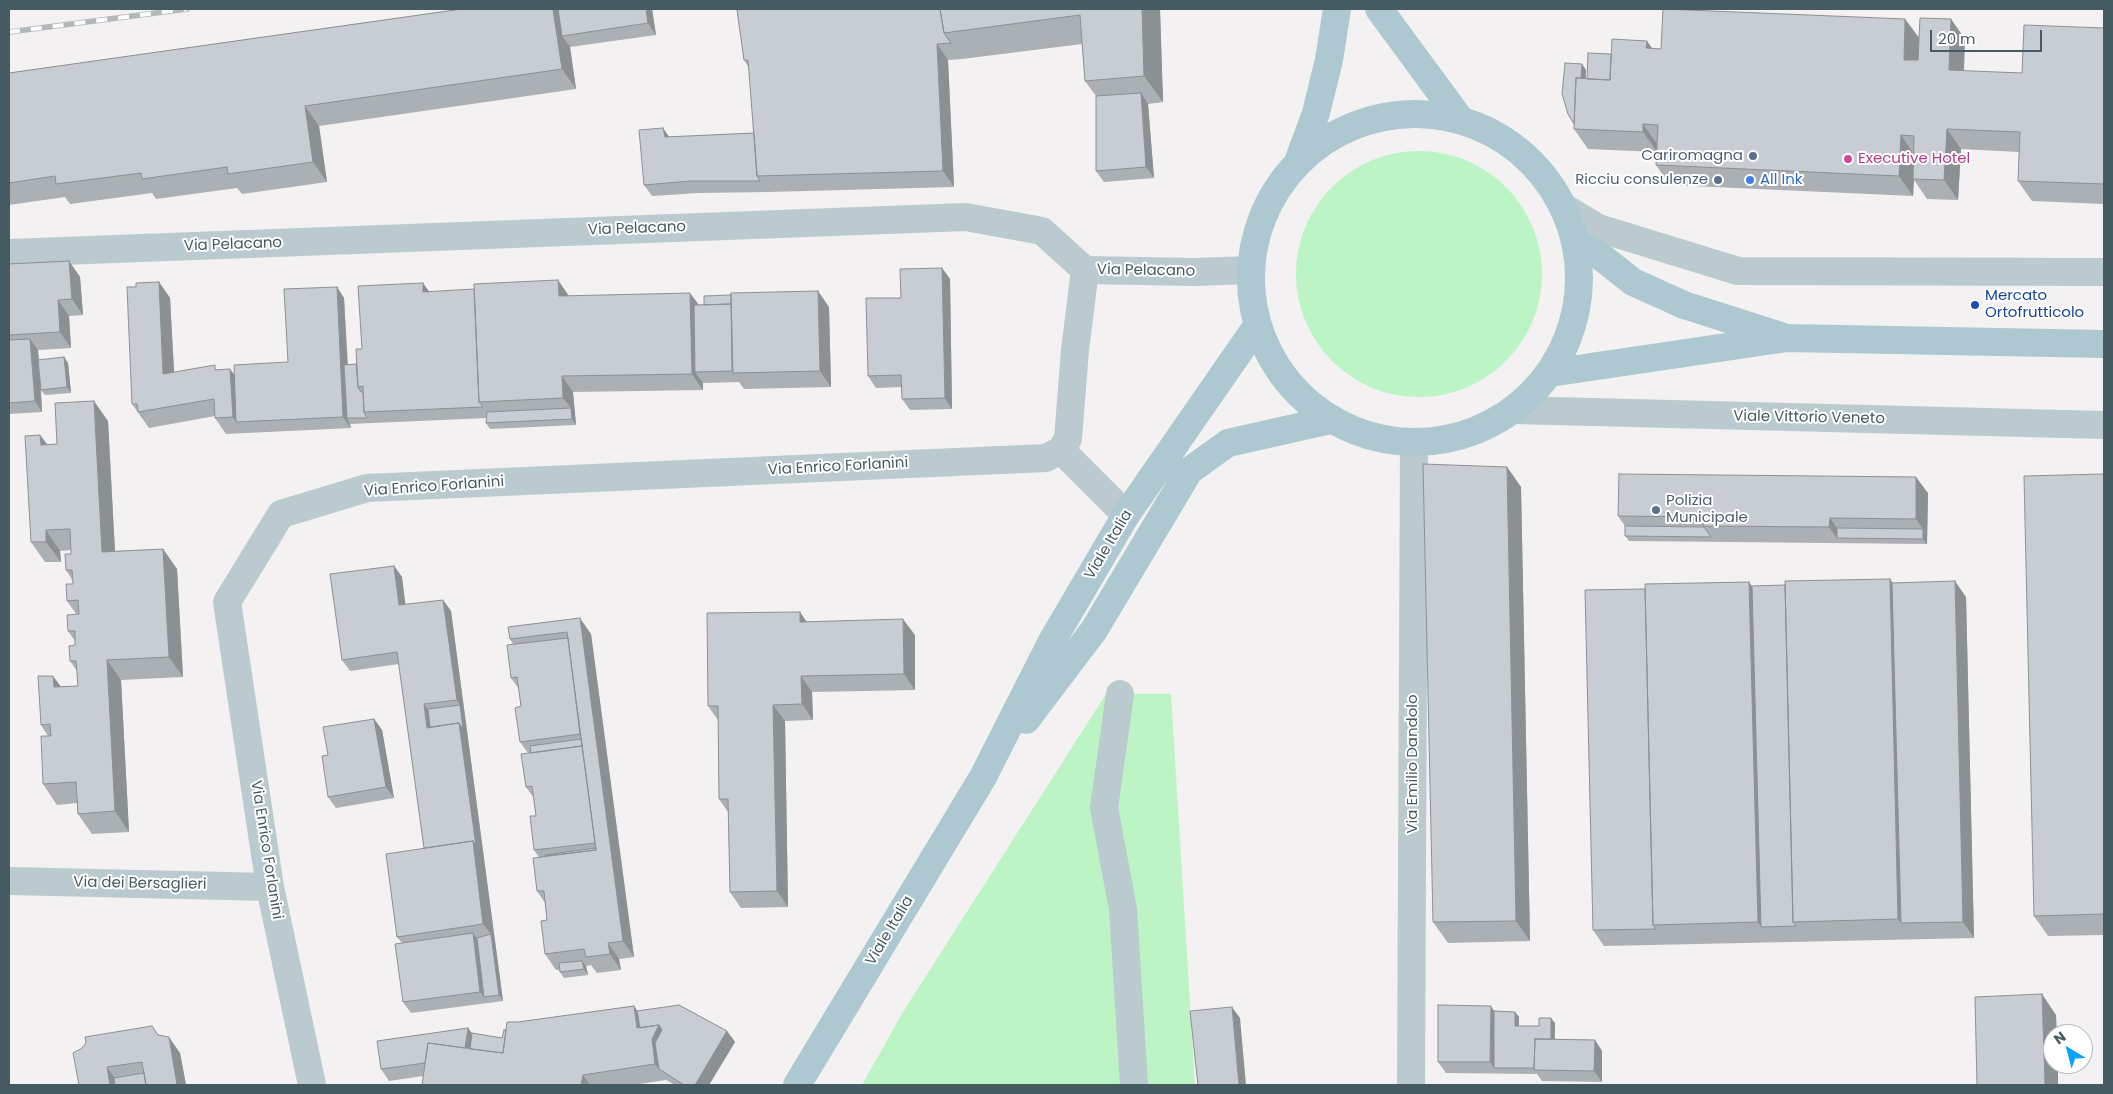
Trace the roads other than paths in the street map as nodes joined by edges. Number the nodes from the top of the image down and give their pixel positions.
1 (1337, 9) edge
2 (1379, 9) edge
3 (1460, 119) junction
4 (1298, 162) junction
5 (1565, 208) junction
6 (1577, 243) junction
7 (9, 253) edge
8 (1085, 270) junction
9 (1250, 270) junction
10 (2104, 272) edge
11 (1257, 326) junction
12 (1787, 338) junction
13 (2104, 344) edge
14 (1550, 373) junction
15 (1514, 410) junction
16 (1330, 420) junction
17 (2104, 425) edge
18 (1414, 443) junction
19 (1061, 450) junction
20 (1126, 515) junction
21 (1120, 694) dead end
22 (983, 777) junction
23 (9, 881) edge
24 (270, 887) junction
25 (312, 1085) edge
26 (797, 1085) edge
27 (1134, 1085) edge
28 (1411, 1085) edge

1 - 4 main road
2 - 3 main road
3 - 4 main road
3 - 5 main road
4 - 9 main road
5 - 6 main road
5 - 10 street
6 - 12 main road
6 - 14 main road
7 - 8 street, Via Pelacano
8 - 9 street, Via Pelacano
8 - 19 street
9 - 11 main road
11 - 16 main road
11 - 20 main road, Viale Italia
12 - 13 main road
12 - 14 main road
14 - 15 main road
15 - 17 street, Viale Vittorio Veneto
15 - 18 main road
16 - 18 main road
16 - 22 main road, Viale Italia
18 - 28 street, Via Emilio Dandolo
19 - 20 street
19 - 24 street, Via Enrico Forlanini
20 - 22 main road, Viale Italia
21 - 27 street
22 - 26 main road, Viale Italia
23 - 24 street, Via dei Bersaglieri
24 - 25 street, Via Enrico Forlanini

